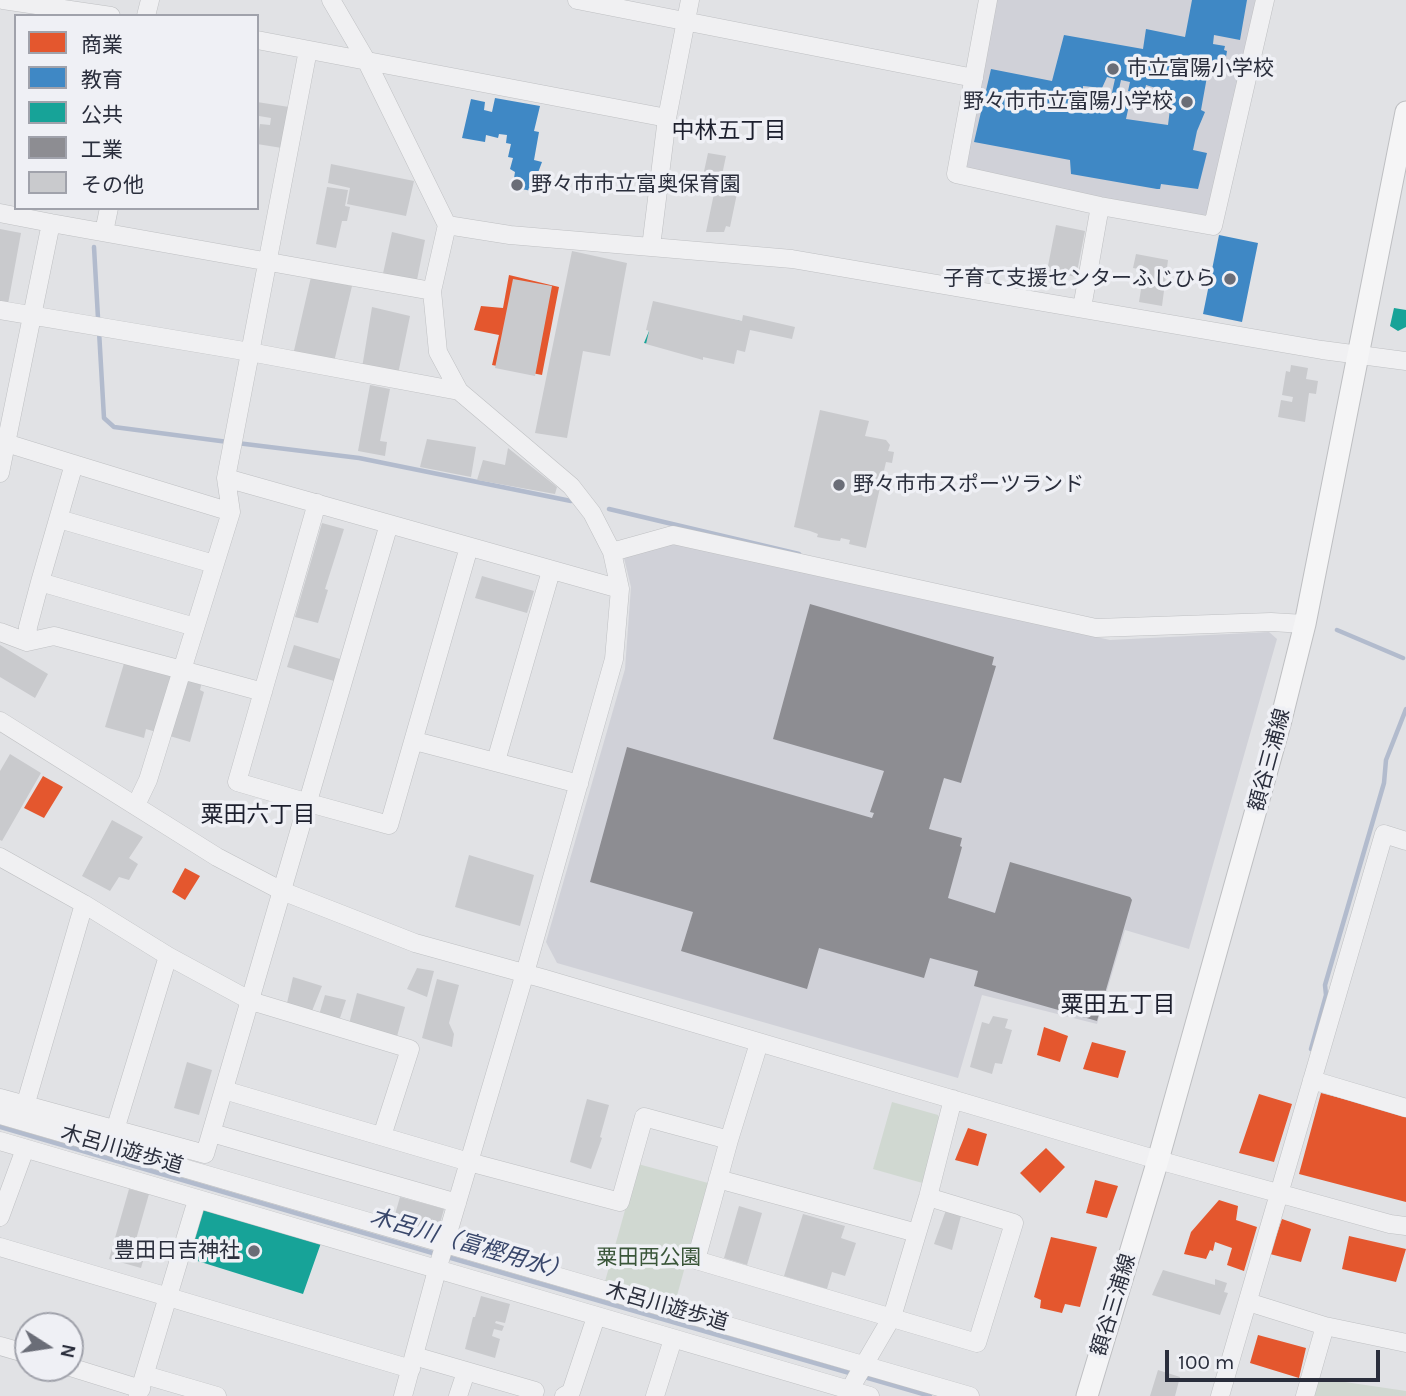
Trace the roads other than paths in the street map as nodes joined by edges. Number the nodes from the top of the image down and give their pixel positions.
1 (3, 0) edge
2 (331, 0) edge
3 (577, 0) edge
4 (690, 0) edge
5 (988, 0) edge
6 (1265, 0) edge
7 (74, 6) edge
8 (104, 14) edge
9 (686, 21) junction
10 (259, 40) edge
11 (308, 50) junction
12 (366, 60) junction
13 (974, 78) junction
14 (1406, 112) edge
15 (667, 118) junction
16 (1100, 206) junction
17 (109, 210) edge
18 (0, 213) edge
19 (51, 223) junction
20 (447, 225) junction
21 (104, 232) junction
22 (650, 247) junction
23 (268, 261) junction
24 (432, 291) junction
25 (1082, 308) junction
26 (0, 310) edge
27 (31, 315) junction
28 (250, 352) junction
29 (1358, 356) junction
30 (1406, 361) edge
31 (459, 391) junction
32 (6, 443) junction
33 (74, 464) junction
34 (0, 473) edge
35 (226, 478) junction
36 (317, 503) junction
37 (230, 512) junction
38 (59, 519) junction
39 (389, 524) junction
40 (469, 547) junction
41 (612, 552) junction
42 (214, 564) junction
43 (551, 571) junction
44 (40, 582) junction
45 (620, 589) junction
46 (1305, 624) junction
47 (195, 627) junction
48 (0, 632) edge
49 (27, 642) junction
50 (182, 670) junction
51 (263, 692) junction
52 (0, 721) edge
53 (415, 741) junction
54 (496, 761) junction
55 (579, 784) junction
56 (309, 803) junction
57 (136, 805) junction
58 (1406, 841) edge
59 (0, 858) edge
60 (282, 891) junction
61 (83, 904) junction
62 (167, 956) junction
63 (525, 973) junction
64 (251, 1001) junction
65 (759, 1043) junction
66 (1312, 1080) junction
67 (224, 1090) junction
68 (0, 1098) edge
69 (953, 1099) junction
70 (1405, 1103) edge
71 (25, 1105) junction
72 (0, 1115) edge
73 (115, 1130) junction
74 (212, 1133) junction
75 (382, 1136) junction
76 (729, 1140) junction
77 (0, 1141) edge
78 (25, 1149) junction
79 (1158, 1160) junction
80 (469, 1162) junction
81 (718, 1179) junction
82 (1278, 1192) junction
83 (928, 1197) junction
84 (197, 1200) junction
85 (457, 1203) junction
86 (0, 1217) edge
87 (1406, 1226) edge
88 (917, 1233) junction
89 (0, 1247) edge
90 (441, 1256) junction
91 (168, 1295) junction
92 (1248, 1303) junction
93 (596, 1317) junction
94 (892, 1317) junction
95 (1325, 1326) junction
96 (673, 1339) junction
97 (1406, 1343) edge
98 (412, 1363) junction
99 (84, 1371) edge
100 (466, 1372) junction
101 (856, 1381) edge
102 (141, 1387) edge
103 (534, 1394) edge
104 (217, 1396) edge
105 (403, 1396) edge
106 (458, 1396) edge
107 (557, 1396) edge
108 (564, 1396) edge
109 (655, 1396) edge
110 (870, 1396) edge
111 (970, 1396) edge
112 (1087, 1396) edge
113 (1220, 1396) edge
114 (1305, 1396) edge

1 - 7 street
2 - 12 street
3 - 9 street
4 - 9 street
5 - 13 street
6 - 16 street
7 - 8 street
9 - 13 street
9 - 15 street
10 - 11 street
11 - 12 street
11 - 23 street
12 - 15 street
12 - 20 street
13 - 16 street
14 - 29 main road, 額谷三浦線
15 - 22 street
16 - 25 street
17 - 21 street
18 - 19 street
19 - 21 street
19 - 27 street
20 - 22 street
20 - 24 street
21 - 23 street
22 - 25 street
23 - 24 street
23 - 28 street
24 - 31 street
25 - 29 street
26 - 27 street
27 - 28 street
27 - 32 street
28 - 31 street
28 - 35 street
29 - 30 street
29 - 46 main road, 額谷三浦線
31 - 41 street
32 - 33 street
32 - 34 street
33 - 37 street
33 - 38 street
35 - 36 street
35 - 37 street
36 - 39 street
36 - 51 street
37 - 42 street
38 - 42 street
38 - 44 street
39 - 40 street
39 - 56 street
40 - 43 street
40 - 53 street
41 - 45 street
41 - 46 street
42 - 47 street
43 - 45 street
43 - 54 street
44 - 47 street
44 - 49 street
45 - 55 street
46 - 79 main road, 額谷三浦線
47 - 50 street
48 - 49 street
49 - 50 street
50 - 51 street
50 - 57 street
51 - 56 street
52 - 57 street
53 - 54 street
53 - 56 street
54 - 55 street
55 - 63 street
56 - 60 street
57 - 60 street
58 - 66 street
59 - 61 street
60 - 63 street
60 - 64 street
61 - 62 street
61 - 71 street
62 - 64 street
62 - 73 street
63 - 65 street
63 - 80 street
64 - 67 street
64 - 75 street
65 - 69 street
65 - 76 street
66 - 70 street
66 - 82 street
67 - 74 street
67 - 75 street
68 - 71 street
69 - 79 street
69 - 83 street
71 - 73 street
72 - 90 street, 木呂川遊歩道
73 - 74 street
74 - 85 street
75 - 80 street
76 - 80 street
76 - 81 street
77 - 78 street
78 - 84 street
78 - 86 street
79 - 82 street
79 - 112 main road, 額谷三浦線
80 - 85 street
81 - 88 street
81 - 94 street
82 - 87 street
82 - 92 street
83 - 88 street
83 - 94 street
84 - 90 street
84 - 91 street
85 - 90 street
88 - 94 street
89 - 91 street
90 - 93 street
90 - 98 street
90 - 101 street, 木呂川遊歩道
91 - 98 street
91 - 102 street
92 - 95 street
92 - 113 street
93 - 96 street
93 - 108 street
94 - 101 street
95 - 97 street
95 - 114 street
96 - 101 street
96 - 109 street
98 - 100 street
98 - 105 street
99 - 102 street
100 - 103 street
100 - 106 street
101 - 110 street
101 - 111 street, 木呂川遊歩道
102 - 104 street
103 - 107 street

